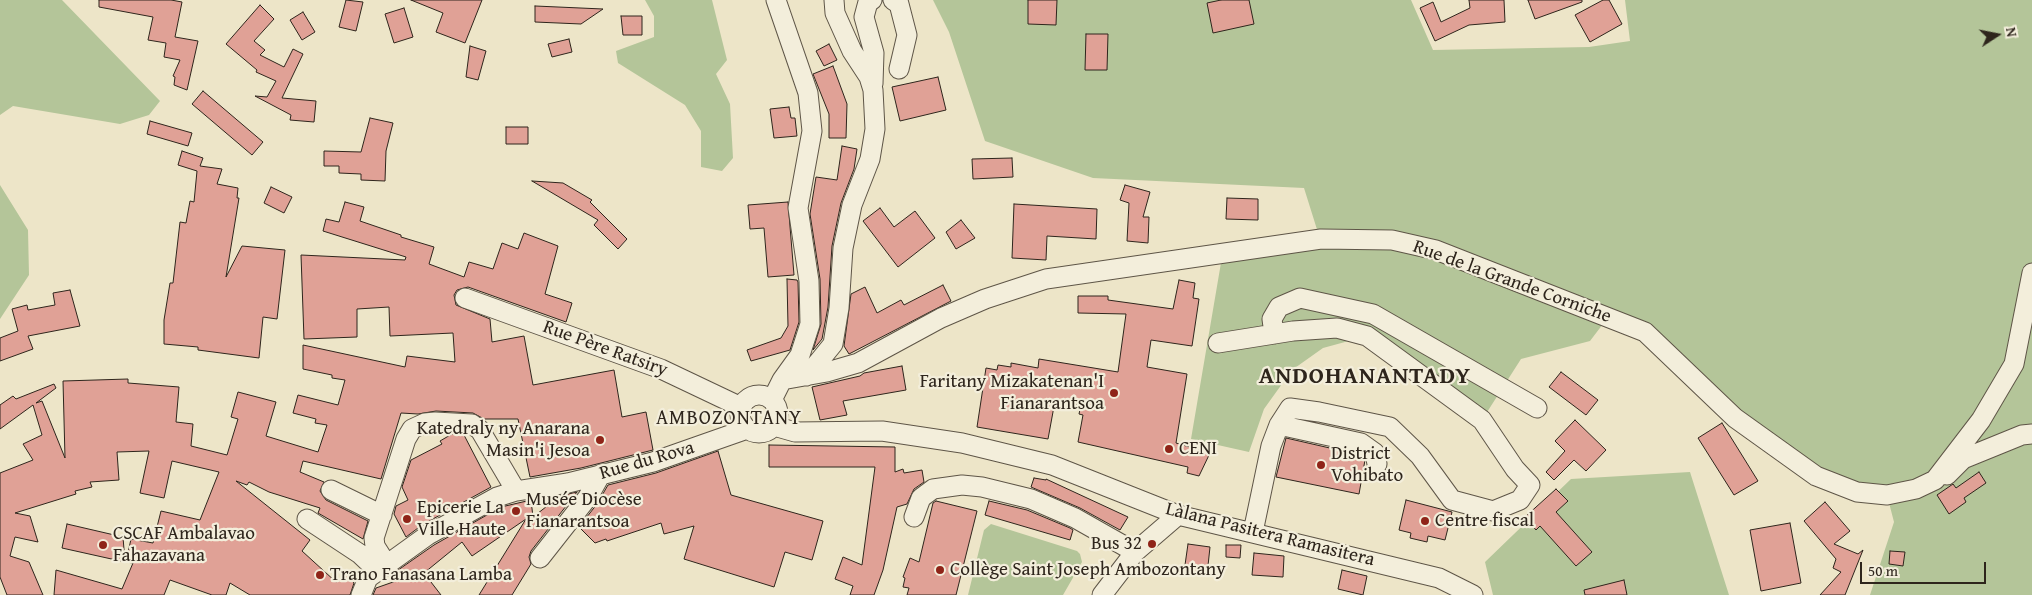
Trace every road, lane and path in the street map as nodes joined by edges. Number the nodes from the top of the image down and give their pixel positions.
1 (776, 0) edge
2 (834, 0) edge
3 (872, 0) edge
4 (892, 0) edge
5 (899, 68) dead end
6 (873, 90) junction
7 (2032, 273) edge
8 (465, 298) dead end
9 (1274, 334) junction
10 (1218, 343) dead end
11 (807, 376) junction
12 (782, 380) junction
13 (772, 400) junction
14 (741, 408) junction
15 (1537, 408) dead end
16 (1279, 425) junction
17 (774, 426) junction
18 (747, 429) junction
19 (2032, 434) edge
20 (1377, 464) dead end
21 (601, 474) junction
22 (1934, 480) junction
23 (331, 490) dead end
24 (516, 491) junction
25 (1178, 515) junction
26 (382, 516) junction
27 (914, 517) dead end
28 (306, 519) dead end
29 (1253, 532) junction
30 (1134, 552) junction
31 (540, 558) dead end
32 (374, 577) edge
33 (1102, 595) edge
34 (1473, 595) edge

1 - 12 street
2 - 6 street
3 - 6 street
4 - 5 street
6 - 11 street
7 - 22 street, Rue de la Grande Corniche
8 - 14 street, Rue Père Ratsiry
9 - 10 street
9 - 15 street
9 - 16 street
11 - 12 street, Rue de la Grande Corniche
11 - 22 street, Rue de la Grande Corniche
12 - 13 street
13 - 14 street
13 - 17 street
14 - 18 street
16 - 20 street
16 - 29 street
17 - 18 street
17 - 25 street, Làlana Pasitera Ramasitera
18 - 21 street, Rue du Rova
19 - 22 street
21 - 24 street, Rue du Rova
21 - 31 street
23 - 26 street
24 - 26 street
24 - 32 street, Rue du Rova
25 - 29 street, Làlana Pasitera Ramasitera
25 - 30 street
26 - 32 street
27 - 30 street
28 - 32 street
29 - 34 street, Làlana Pasitera Ramasitera
30 - 33 street

